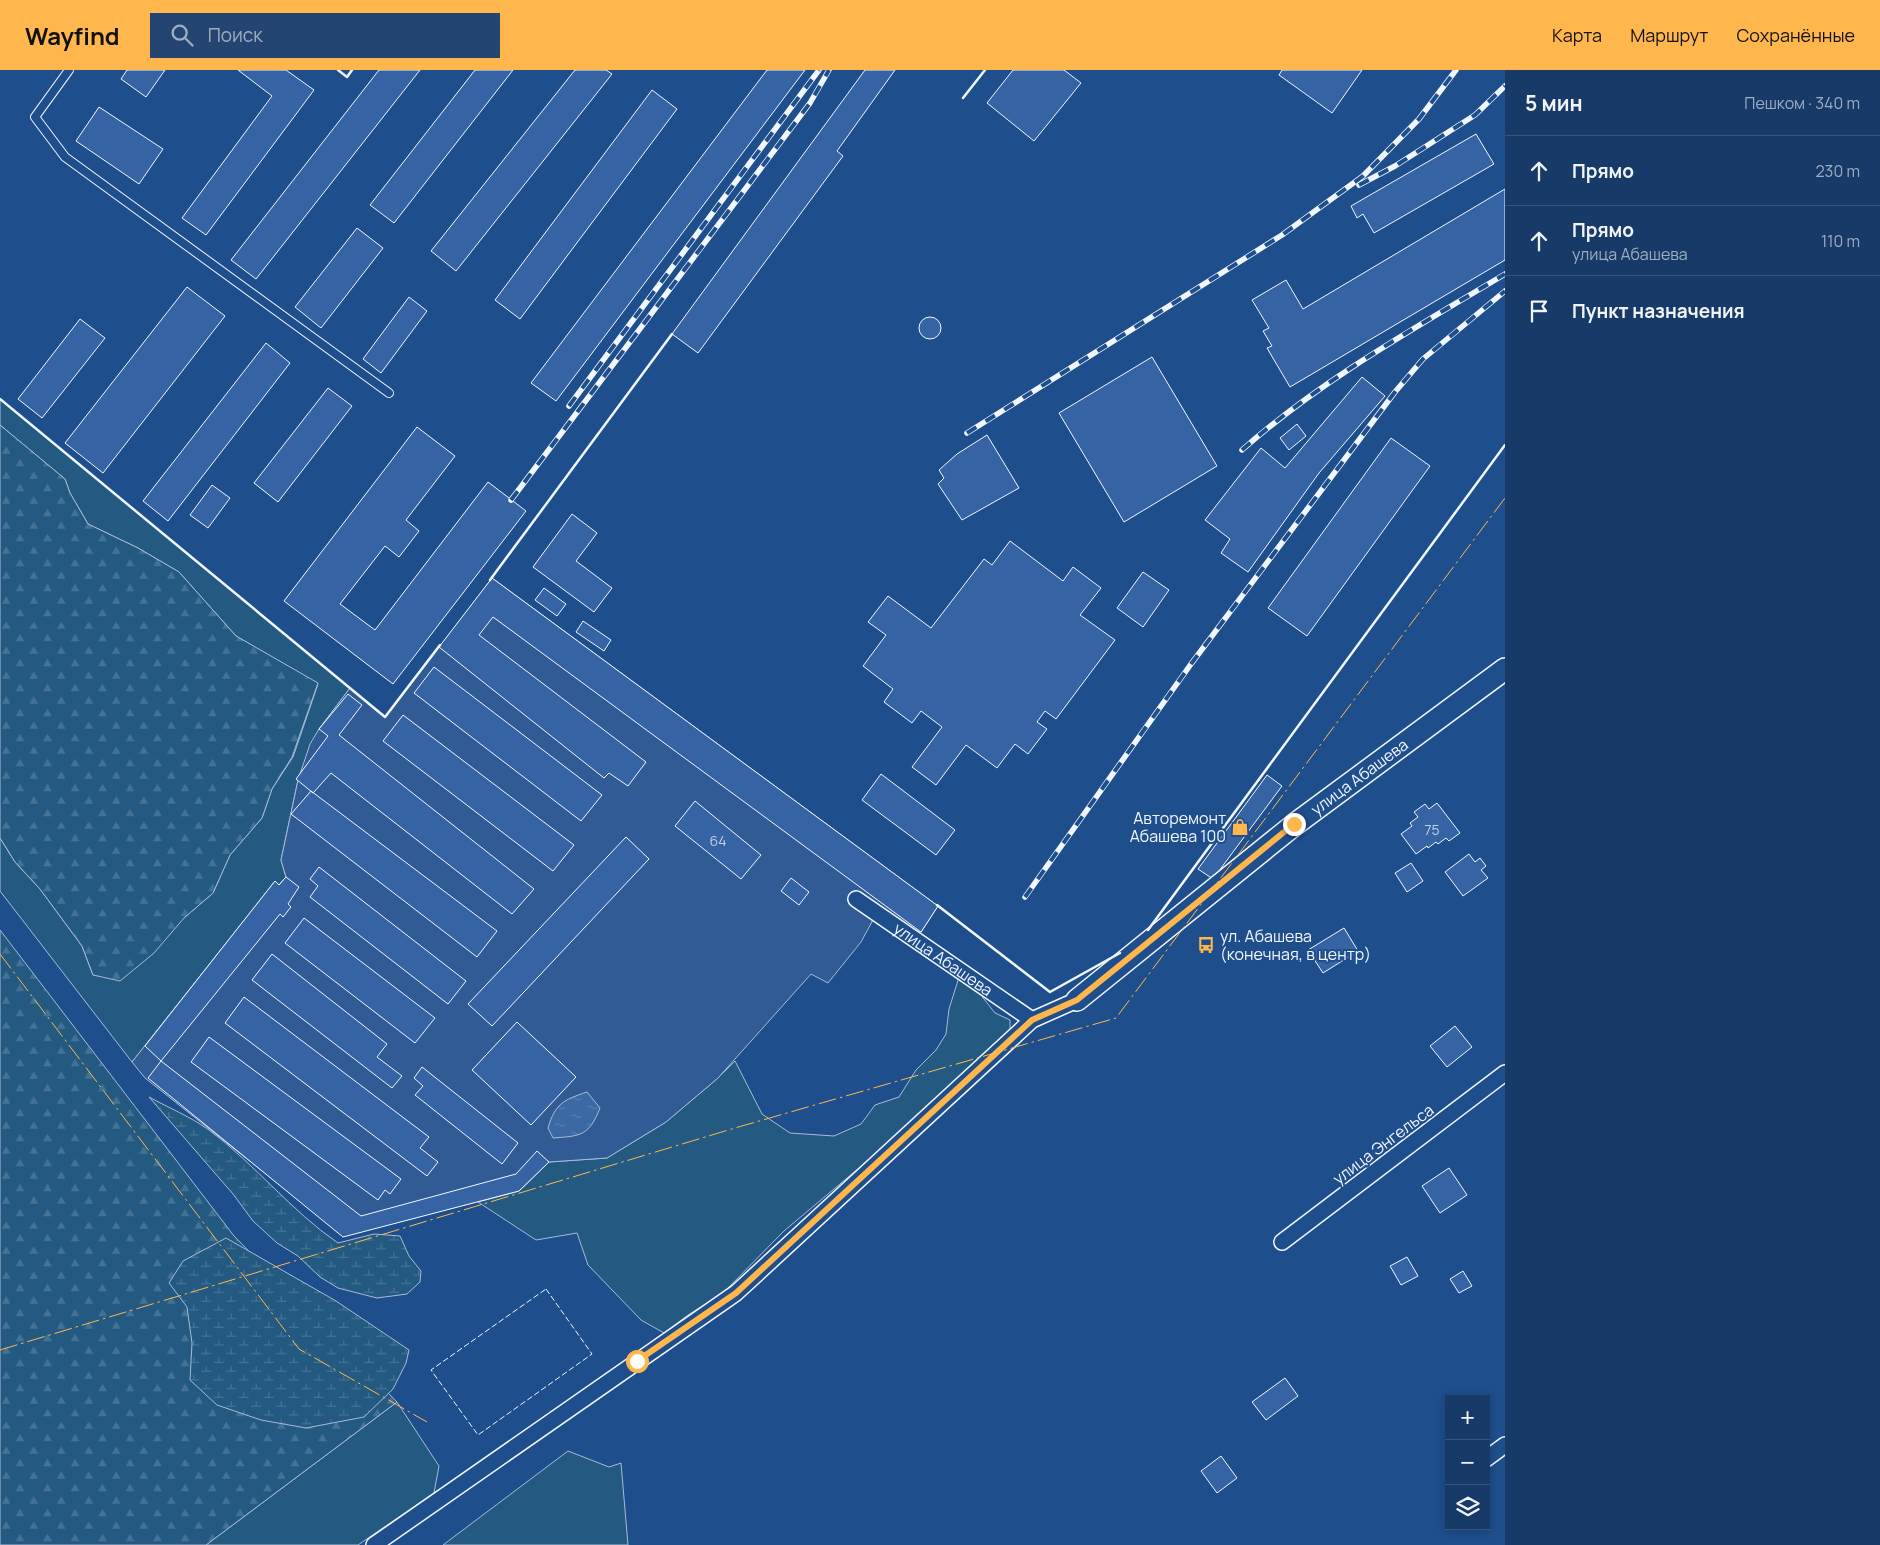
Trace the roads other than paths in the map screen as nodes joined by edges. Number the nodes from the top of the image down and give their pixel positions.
1 (69, 70) edge
2 (389, 393) dead end
3 (1505, 669) edge
4 (856, 899) dead end
5 (1077, 1000) joint
6 (1032, 1020) junction
7 (1505, 1073) edge
8 (1282, 1242) dead end
9 (1505, 1445) edge
10 (1490, 1456) edge
11 (374, 1545) edge

1 - 2 lane
3 - 5 street, улица Абашева
4 - 6 street, улица Абашева
5 - 6 street
6 - 11 street
7 - 8 street, улица Энгельса
9 - 10 street

